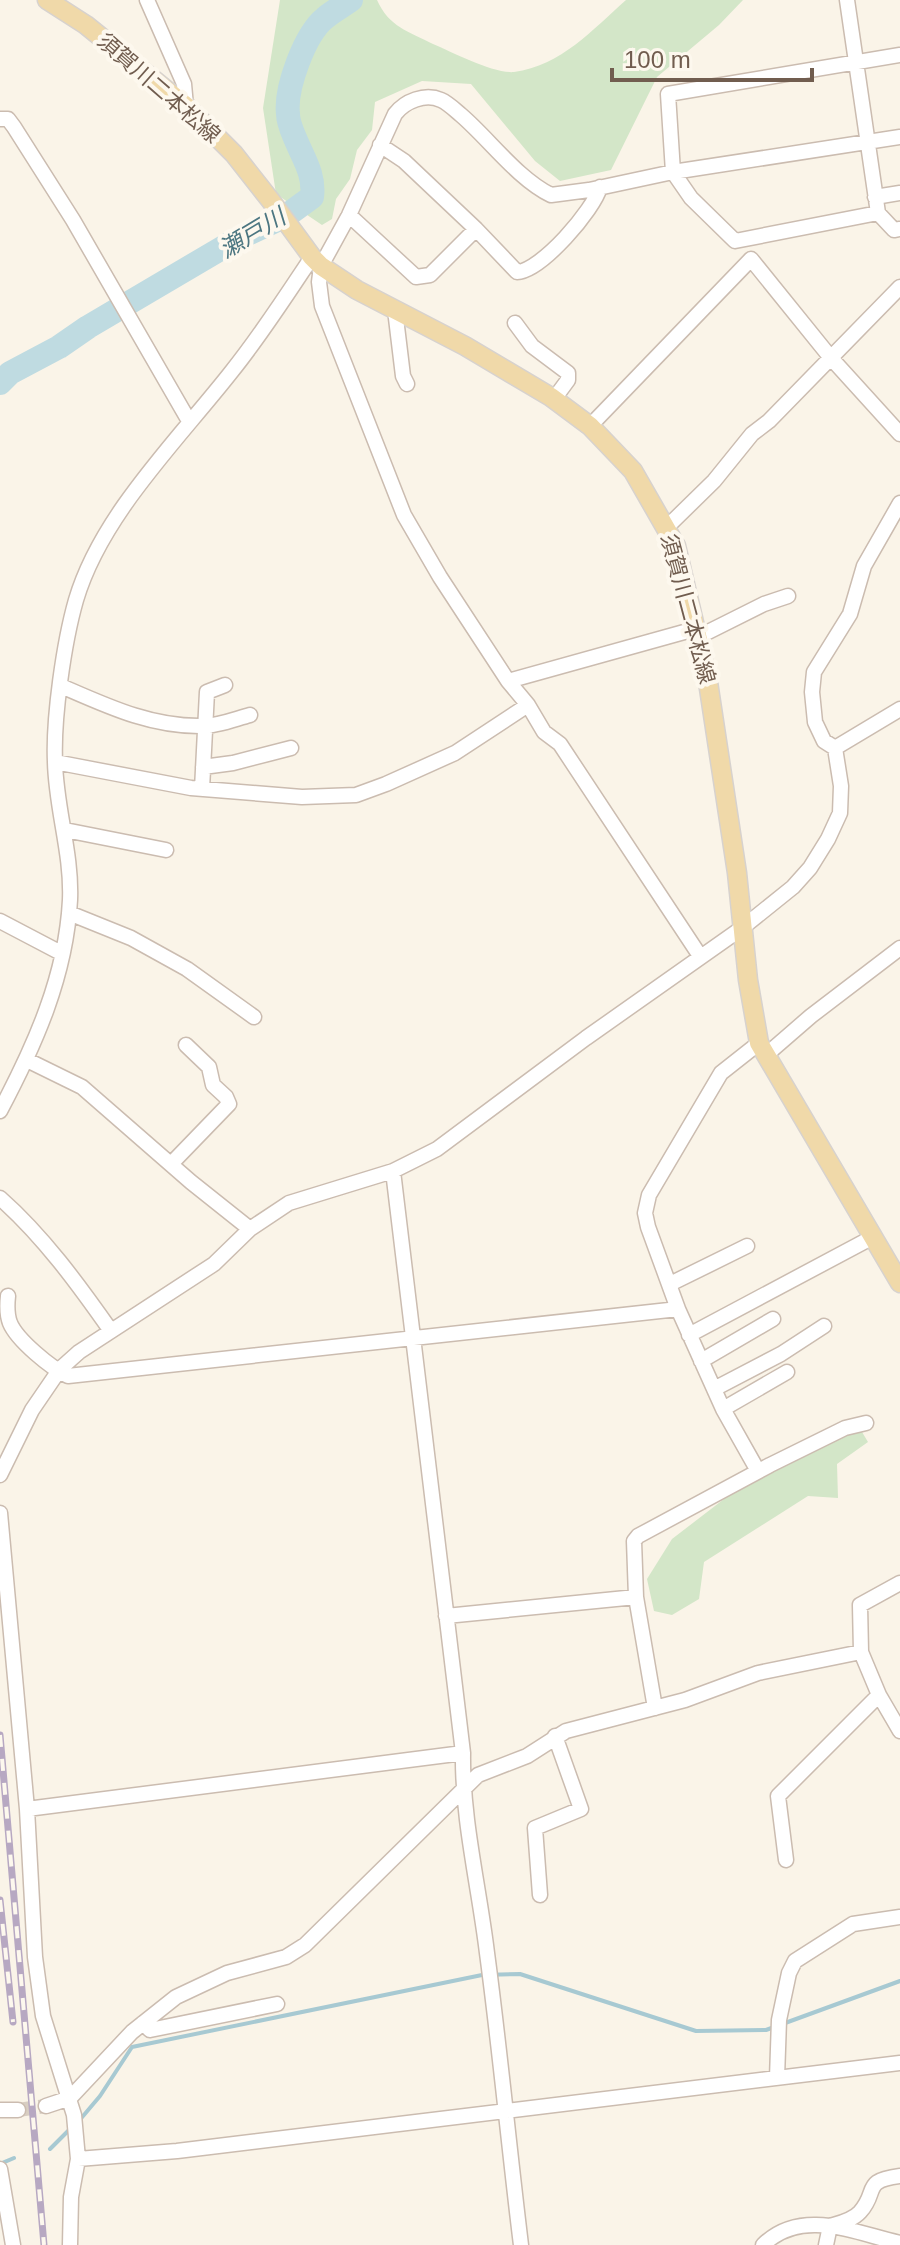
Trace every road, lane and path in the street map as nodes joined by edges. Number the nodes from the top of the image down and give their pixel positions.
1 (47, 0) edge
2 (147, 0) edge
3 (847, 0) edge
4 (900, 55) edge
5 (856, 62) junction
6 (186, 106) junction
7 (0, 119) edge
8 (900, 137) edge
9 (868, 141) junction
10 (380, 145) junction
11 (673, 172) junction
12 (600, 187) junction
13 (900, 193) edge
14 (875, 197) junction
15 (878, 213) junction
16 (349, 215) junction
17 (476, 229) junction
18 (900, 229) edge
19 (735, 241) junction
20 (312, 256) junction
21 (751, 259) junction
22 (900, 287) edge
23 (395, 310) junction
24 (515, 323) dead end
25 (831, 358) junction
26 (407, 384) dead end
27 (554, 399) junction
28 (189, 421) junction
29 (590, 426) junction
30 (900, 434) edge
31 (900, 503) edge
32 (667, 527) junction
33 (788, 596) dead end
34 (697, 633) junction
35 (508, 681) junction
36 (225, 685) dead end
37 (61, 686) junction
38 (528, 705) junction
39 (900, 709) edge
40 (250, 715) dead end
41 (205, 727) junction
42 (291, 748) dead end
43 (835, 748) junction
44 (55, 762) junction
45 (203, 767) junction
46 (202, 789) junction
47 (65, 830) junction
48 (166, 850) dead end
49 (69, 913) junction
50 (0, 921) edge
51 (742, 928) junction
52 (900, 948) edge
53 (61, 953) junction
54 (700, 956) junction
55 (254, 1017) dead end
56 (186, 1045) dead end
57 (763, 1049) junction
58 (27, 1060) junction
59 (0, 1111) edge
60 (171, 1164) junction
61 (393, 1171) junction
62 (0, 1198) edge
63 (250, 1229) junction
64 (873, 1237) junction
65 (747, 1246) dead end
66 (900, 1283) edge
67 (670, 1284) junction
68 (8, 1296) dead end
69 (678, 1309) junction
70 (773, 1319) dead end
71 (824, 1326) dead end
72 (111, 1331) junction
73 (689, 1335) junction
74 (412, 1340) junction
75 (701, 1361) junction
76 (58, 1372) junction
77 (787, 1372) dead end
78 (714, 1389) junction
79 (723, 1409) junction
80 (866, 1423) dead end
81 (758, 1471) junction
82 (0, 1475) edge
83 (0, 1513) edge
84 (900, 1583) edge
85 (636, 1597) junction
86 (446, 1616) junction
87 (861, 1652) junction
88 (879, 1695) junction
89 (655, 1708) junction
90 (900, 1731) edge
91 (555, 1736) junction
92 (463, 1753) junction
93 (462, 1792) junction
94 (27, 1809) junction
95 (786, 1860) dead end
96 (540, 1895) dead end
97 (900, 1917) edge
98 (277, 2004) dead end
99 (143, 2023) junction
100 (900, 2063) edge
101 (777, 2078) junction
102 (70, 2098) junction
103 (46, 2106) tunnel mouth
104 (0, 2110) edge
105 (18, 2110) tunnel mouth
106 (504, 2110) junction
107 (78, 2159) junction
108 (1, 2174) edge
109 (900, 2176) edge
110 (830, 2226) junction
111 (865, 2240) edge
112 (900, 2243) edge
113 (13, 2245) edge
114 (70, 2245) edge
115 (521, 2245) edge
116 (763, 2245) edge
117 (826, 2245) edge

1 - 6 main road, 須賀川二本松線
2 - 6 street
3 - 5 street
4 - 5 street
5 - 9 street
5 - 11 street
6 - 20 main road, 須賀川二本松線
7 - 28 street
8 - 9 street
9 - 11 street
9 - 14 street
10 - 12 street
10 - 16 street
10 - 17 street
11 - 12 street
11 - 19 street
12 - 17 street
13 - 14 street
14 - 15 street
15 - 18 street
15 - 19 street
16 - 17 street
16 - 20 street
19 - 21 street
20 - 23 main road, 須賀川二本松線
20 - 28 street
20 - 35 street
21 - 25 street
21 - 29 street
22 - 25 street
23 - 26 street
23 - 27 main road, 須賀川二本松線
24 - 27 street
25 - 30 street
25 - 32 street
27 - 29 main road, 須賀川二本松線
28 - 37 street
29 - 32 main road, 須賀川二本松線
31 - 43 street
32 - 34 main road, 須賀川二本松線
33 - 34 street
34 - 35 street
34 - 51 main road, 須賀川二本松線
35 - 38 street
36 - 41 street
37 - 41 street
37 - 44 street
38 - 46 street
38 - 54 street
39 - 43 street
40 - 41 street
41 - 45 street
42 - 45 street
43 - 51 street
44 - 46 street
44 - 47 street
45 - 46 street
47 - 48 street
47 - 49 street
49 - 53 street
49 - 55 street
50 - 53 street
51 - 54 street
51 - 57 main road, 須賀川二本松線
52 - 57 street
53 - 58 street
54 - 61 street
56 - 60 street
57 - 64 main road, 須賀川二本松線
57 - 67 street
58 - 59 street
58 - 60 street
60 - 63 street
61 - 63 street
61 - 74 street
62 - 72 street
63 - 72 street
64 - 66 main road, 須賀川二本松線
64 - 73 street
65 - 67 street
67 - 69 street
68 - 76 street
69 - 73 street
69 - 74 street
70 - 75 street
71 - 78 street
72 - 76 street
73 - 75 street
74 - 76 street
74 - 86 street
75 - 78 street
76 - 82 street
77 - 79 street
78 - 79 street
79 - 81 street
80 - 81 street
81 - 85 street
83 - 94 street
84 - 87 street
85 - 86 street
85 - 89 street
86 - 92 street
87 - 88 street
87 - 89 street
88 - 90 street
88 - 95 street
89 - 91 street
91 - 93 street
91 - 96 street
92 - 93 street
92 - 94 street
93 - 99 street
93 - 106 street
94 - 102 street
97 - 101 street
98 - 99 street
99 - 102 street
100 - 101 street
101 - 106 street
102 - 103 street
102 - 107 street
104 - 105 street
106 - 107 street
106 - 115 street
107 - 114 street
108 - 113 street
109 - 110 street
110 - 111 street
110 - 116 street
110 - 117 street
111 - 112 street

